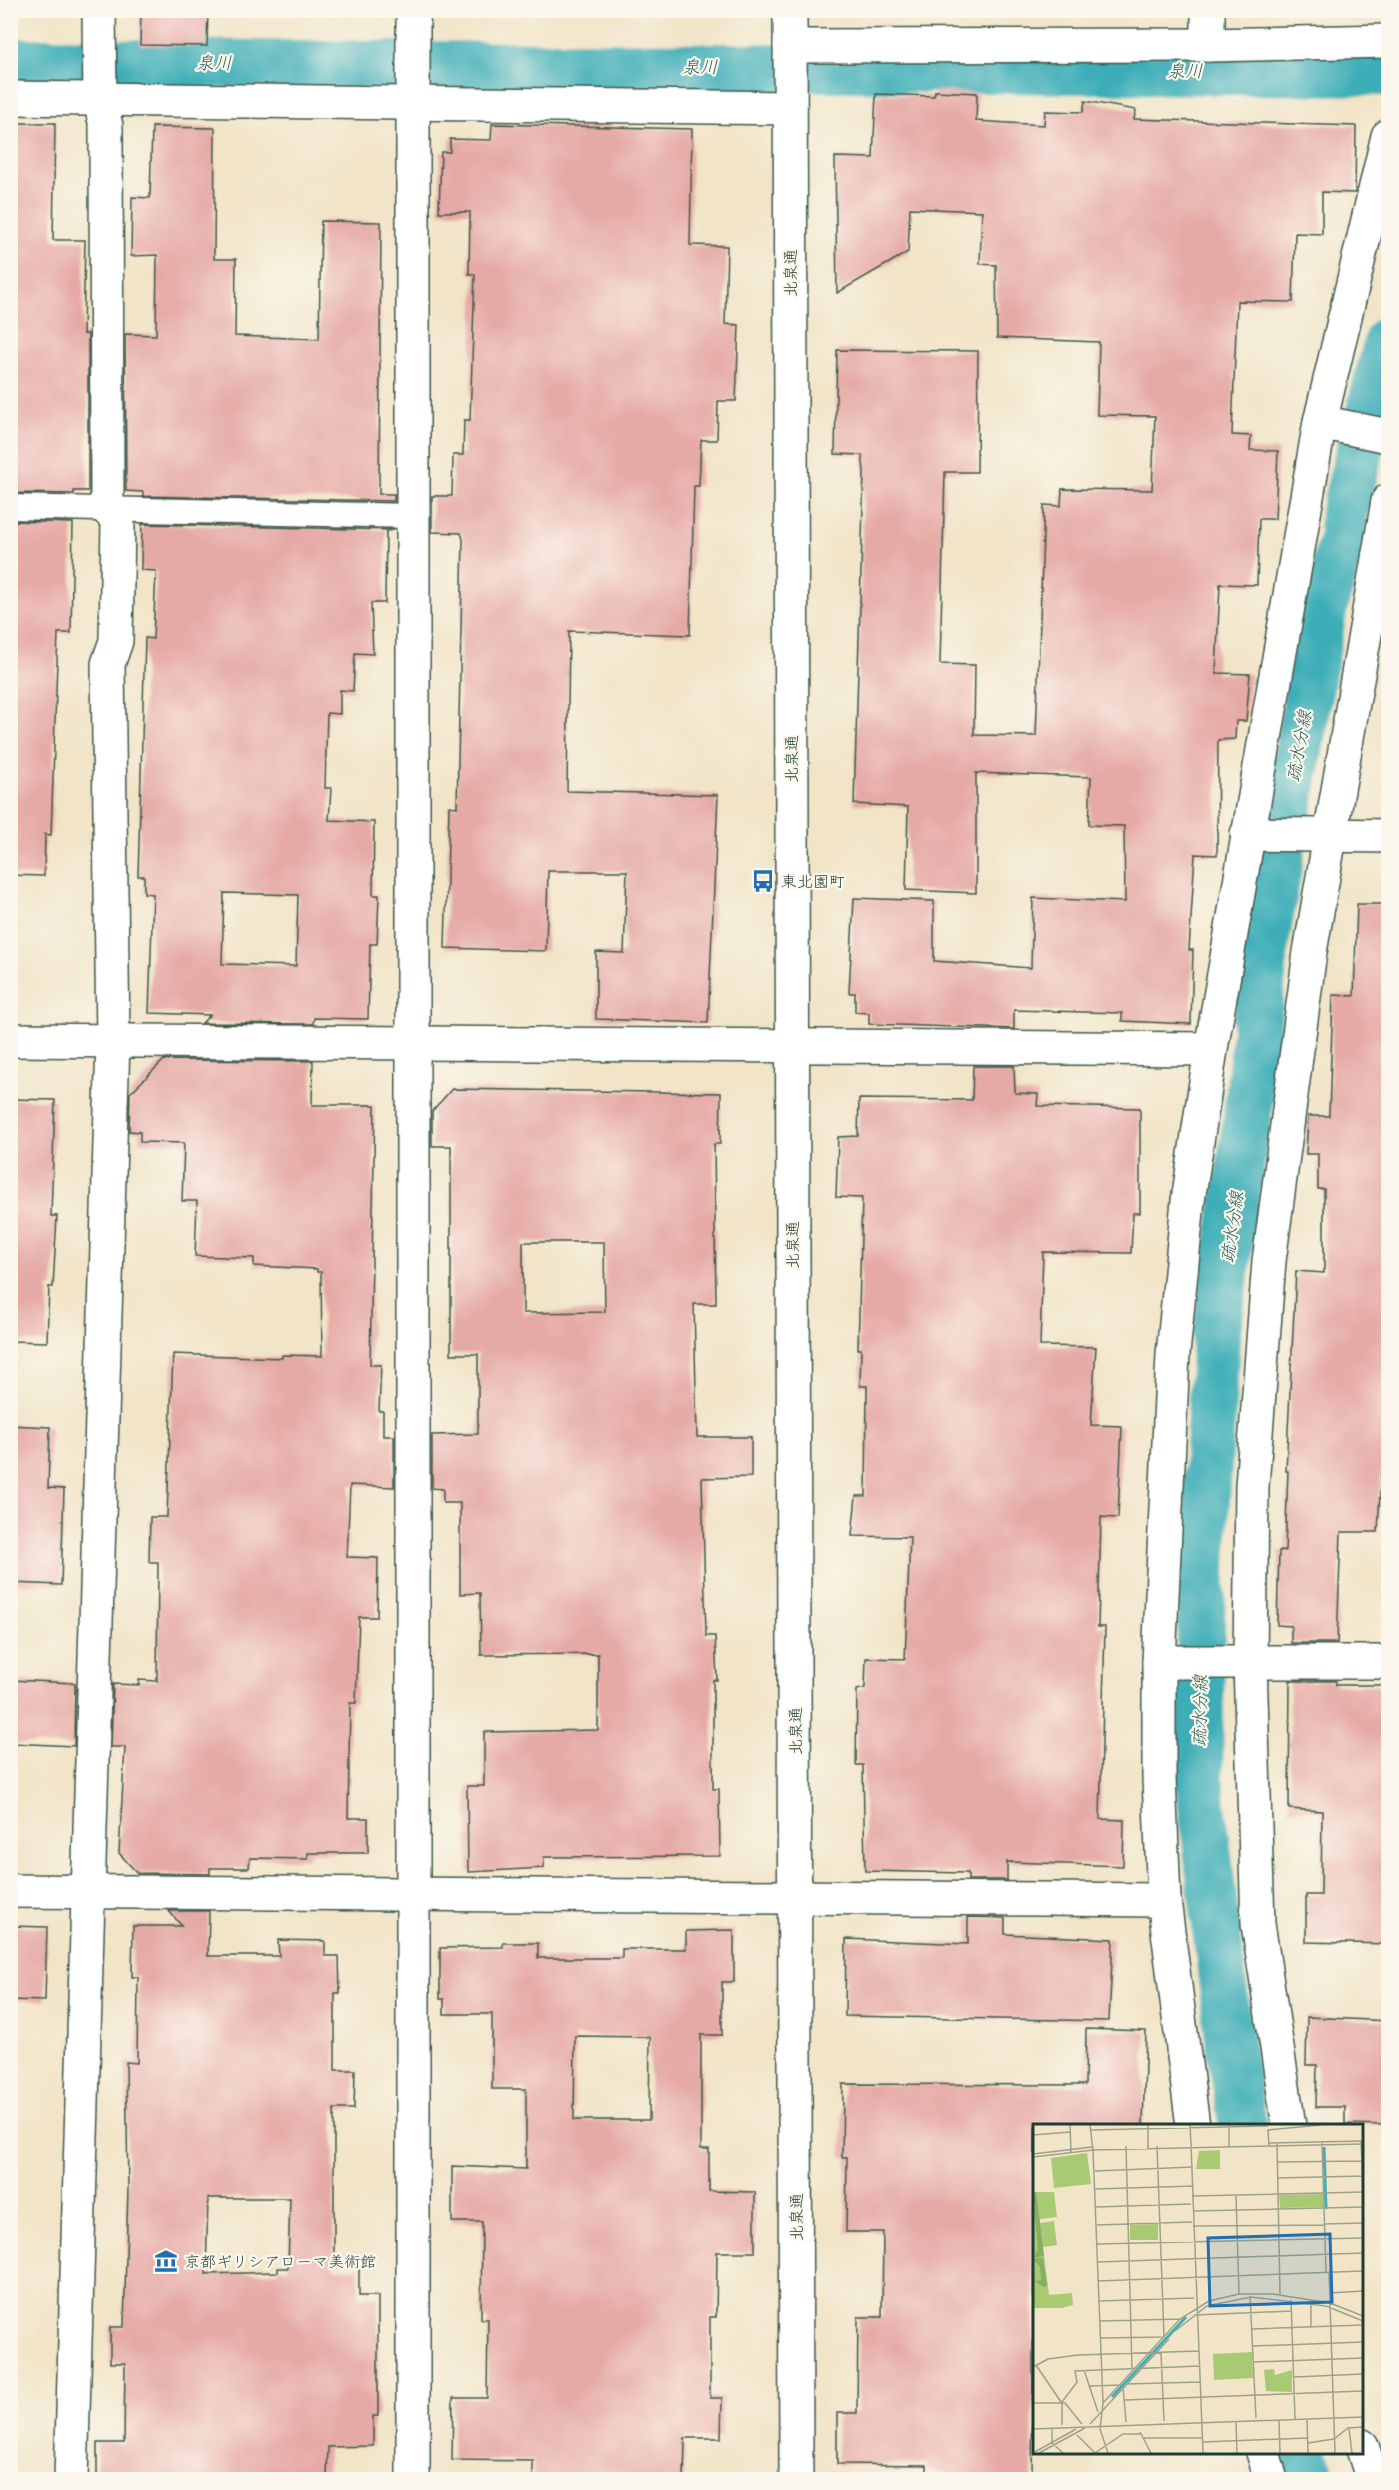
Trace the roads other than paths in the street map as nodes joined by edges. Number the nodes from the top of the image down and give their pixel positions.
1 (99, 10) edge
2 (790, 10) edge
3 (1208, 10) edge
4 (413, 26) edge
5 (1389, 41) edge
6 (1208, 45) junction
7 (790, 72) junction
8 (99, 74) junction
9 (413, 90) junction
10 (10, 98) edge
11 (1389, 135) edge
12 (1320, 422) junction
13 (1389, 436) edge
14 (1389, 501) edge
15 (10, 507) edge
16 (107, 509) junction
17 (413, 516) junction
18 (1247, 834) junction
19 (1389, 836) edge
20 (1331, 837) junction
21 (10, 1040) edge
22 (113, 1041) junction
23 (412, 1043) junction
24 (791, 1046) junction
25 (1211, 1048) junction
26 (1159, 1662) junction
27 (1389, 1662) edge
28 (1250, 1664) junction
29 (10, 1891) edge
30 (88, 1892) junction
31 (413, 1894) junction
32 (796, 1898) junction
33 (1164, 1900) junction
34 (1193, 2124) edge
35 (1289, 2124) edge
36 (1363, 2449) edge
37 (1264, 2454) edge
38 (71, 2480) edge
39 (413, 2480) edge
40 (796, 2480) edge
41 (1271, 2480) edge
42 (1373, 2480) edge

1 - 8 street
2 - 7 street, 北泉通
3 - 6 street
4 - 9 street
5 - 6 street
6 - 7 street
7 - 9 street
7 - 24 street, 北泉通
8 - 9 street
8 - 10 street
8 - 16 street
9 - 17 street
11 - 12 street
12 - 13 street
12 - 18 street
14 - 20 street
15 - 16 lane
16 - 17 lane
16 - 22 street
17 - 23 street
18 - 20 street
18 - 25 street
19 - 20 street
20 - 28 street
21 - 22 street
22 - 23 street
22 - 30 street
23 - 24 street
23 - 31 street
24 - 25 street
24 - 32 street, 北泉通
25 - 26 street
26 - 28 street
26 - 33 street
27 - 28 street
28 - 35 street
29 - 30 street
30 - 31 street
30 - 38 street
31 - 32 street
31 - 39 street
32 - 33 street
32 - 40 street, 北泉通
33 - 34 street
36 - 42 street
37 - 41 street

